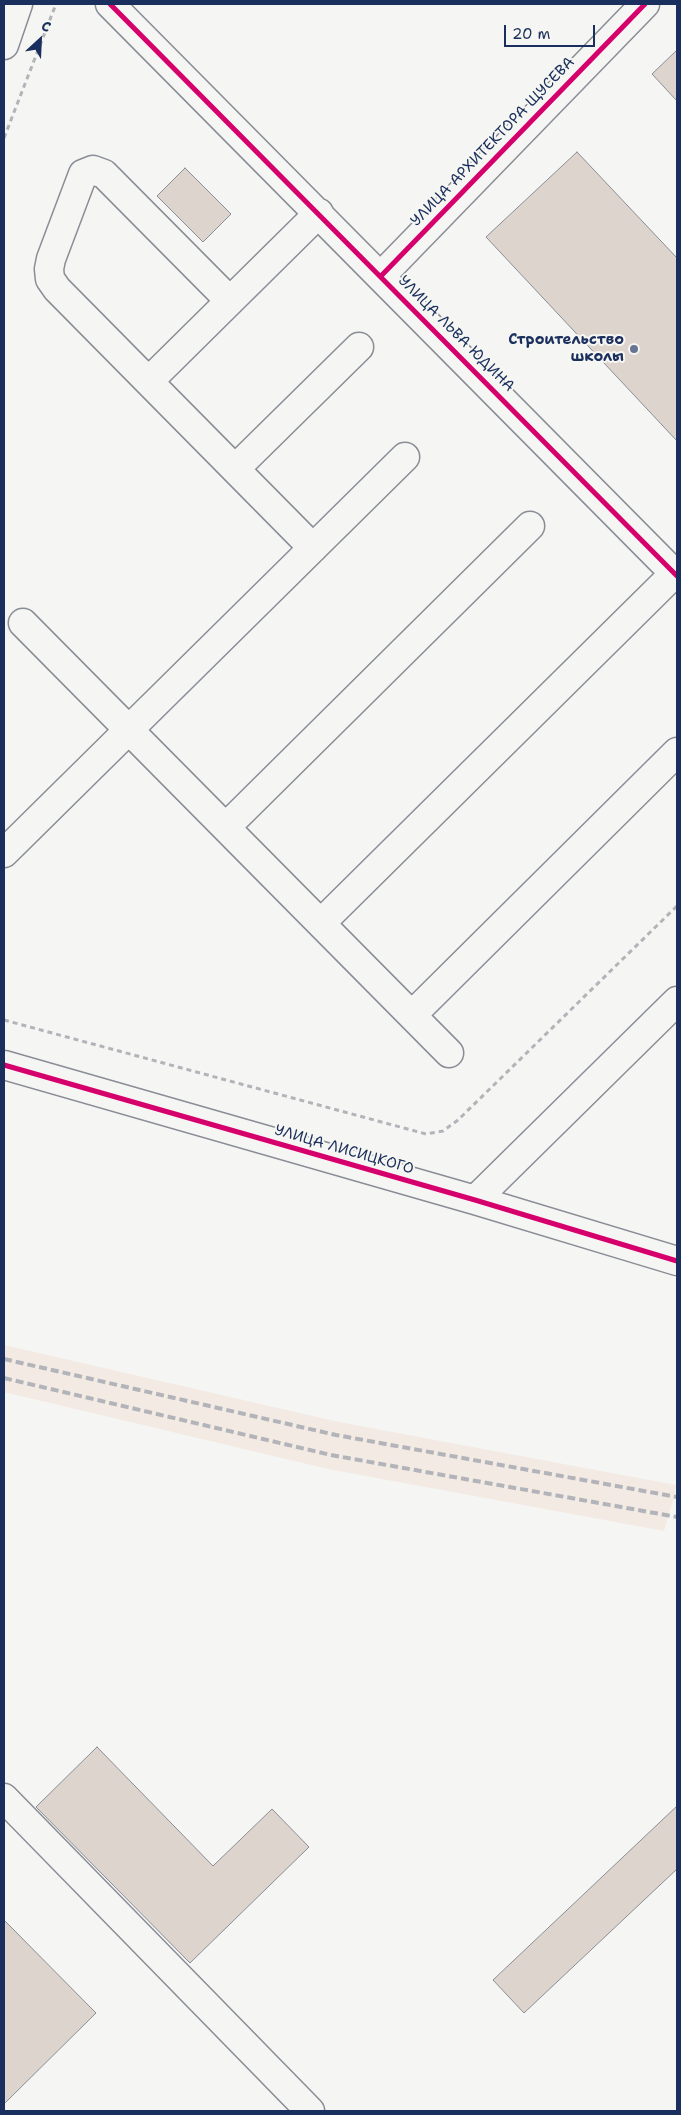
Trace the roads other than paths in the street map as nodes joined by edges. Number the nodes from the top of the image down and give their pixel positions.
1 (18, 4) edge
2 (110, 4) edge
3 (645, 4) edge
4 (4, 45) edge
5 (319, 214) junction
6 (381, 276) junction
7 (230, 301) junction
8 (359, 347) dead end
9 (148, 381) junction
10 (405, 457) dead end
11 (235, 469) junction
12 (530, 526) dead end
13 (313, 548) junction
14 (676, 575) edge
15 (23, 623) dead end
16 (129, 730) junction
17 (677, 752) edge
18 (226, 827) junction
19 (4, 854) edge
20 (321, 923) junction
21 (677, 1001) edge
22 (412, 1015) junction
23 (449, 1053) dead end
24 (4, 1065) edge
25 (475, 1200) junction
26 (677, 1261) edge
27 (4, 1798) edge
28 (310, 2111) edge

1 - 4 street
2 - 5 street, УЛИЦА ЛЬВА ЮДИНА
3 - 6 street, УЛИЦА АРХИТЕКТОРА ЩУСЕВА
5 - 6 street, УЛИЦА ЛЬВА ЮДИНА
5 - 7 street
6 - 14 street, УЛИЦА ЛЬВА ЮДИНА
7 - 9 street
7 - 9 street
8 - 11 street
9 - 11 street
10 - 13 street
11 - 13 street
12 - 18 street
13 - 16 street
14 - 20 street
15 - 16 street
16 - 18 street
16 - 19 street
17 - 22 street
18 - 20 street
20 - 22 street
21 - 25 street
22 - 23 street
24 - 25 street, УЛИЦА ЛИСИЦКОГО
25 - 26 street, УЛИЦА ЛИСИЦКОГО
27 - 28 street

